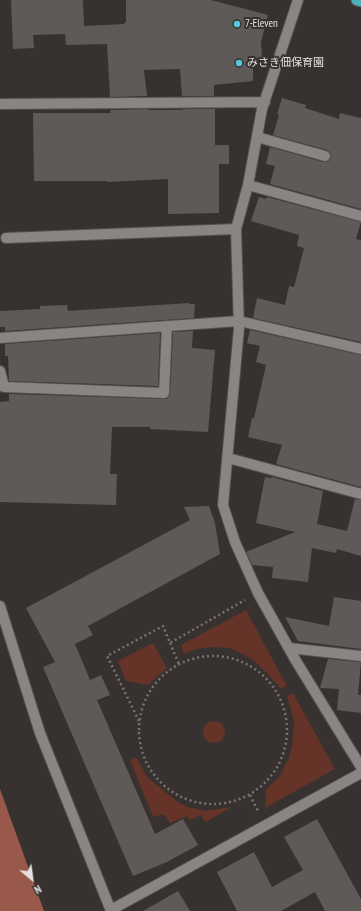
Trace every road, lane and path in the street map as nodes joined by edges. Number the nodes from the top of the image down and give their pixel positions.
1 (298, 0) edge
2 (357, 0) edge
3 (361, 1) edge
4 (264, 102) junction
5 (0, 104) edge
6 (257, 136) junction
7 (325, 156) dead end
8 (248, 185) junction
9 (361, 216) edge
10 (236, 229) junction
11 (6, 238) dead end
12 (240, 321) junction
13 (167, 326) junction
14 (0, 338) edge
15 (361, 349) edge
16 (0, 371) edge
17 (228, 458) junction
18 (361, 494) edge
19 (258, 592) junction
20 (0, 606) edge
21 (170, 643) junction
22 (289, 648) junction
23 (361, 656) edge
24 (179, 664) junction
25 (139, 721) junction
26 (361, 767) edge
27 (361, 773) edge
28 (111, 910) edge

1 - 4 street
2 - 3 highway
4 - 5 street
4 - 6 street
6 - 7 street
6 - 8 street
8 - 9 street
8 - 10 street
10 - 11 street
10 - 12 street
12 - 13 street
12 - 15 street
12 - 17 street
13 - 14 street
13 - 16 street
17 - 18 street
17 - 19 street
19 - 21 path
19 - 22 street
20 - 28 street
21 - 24 path
21 - 25 path
22 - 23 street
22 - 26 street
24 - 25 path
24 - 25 path
27 - 28 street

